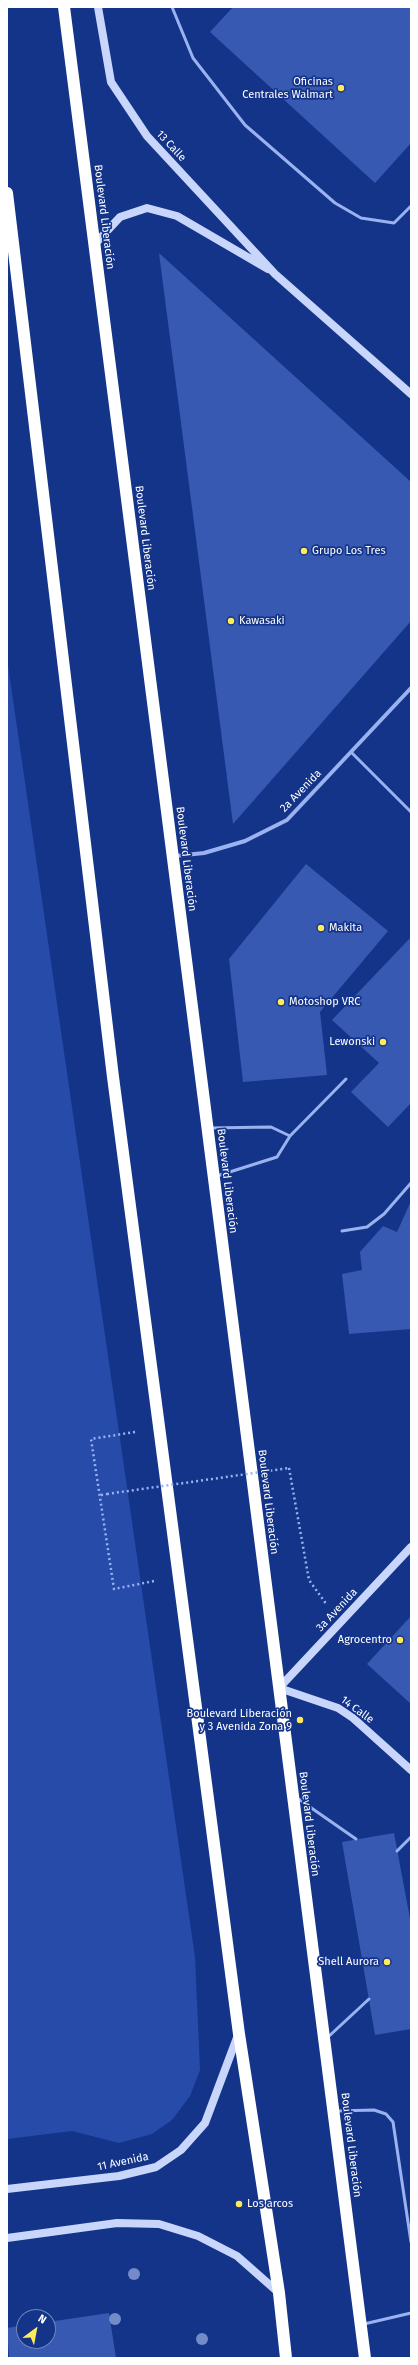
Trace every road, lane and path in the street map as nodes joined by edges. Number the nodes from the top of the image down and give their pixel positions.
1 (64, 7) edge
2 (98, 7) edge
3 (172, 7) edge
4 (7, 193) edge
5 (411, 206) edge
6 (94, 245) junction
7 (275, 274) junction
8 (411, 394) edge
9 (411, 688) edge
10 (351, 752) junction
11 (411, 812) edge
12 (172, 856) junction
13 (346, 1079) dead end
14 (208, 1128) junction
15 (290, 1136) junction
16 (214, 1177) junction
17 (411, 1182) edge
18 (342, 1231) dead end
19 (159, 1428) junction
20 (101, 1495) junction
21 (411, 1546) edge
22 (179, 1577) junction
23 (340, 1623) junction
24 (279, 1688) junction
25 (411, 1770) edge
26 (293, 1796) junction
27 (411, 1837) edge
28 (356, 1839) dead end
29 (397, 1851) dead end
30 (369, 1999) dead end
31 (238, 2034) junction
32 (324, 2040) junction
33 (333, 2111) junction
34 (7, 2189) edge
35 (7, 2238) edge
36 (411, 2242) edge
37 (279, 2293) junction
38 (411, 2313) edge
39 (361, 2325) junction
40 (286, 2358) edge
41 (365, 2358) edge

1 - 6 highway, Boulevard Liberación
2 - 7 street, 13 Calle
3 - 5 lane
4 - 19 highway
6 - 7 street, 13 Calle
6 - 12 highway, Boulevard Liberación
7 - 8 street, 13 Calle
9 - 10 street, 2a Avenida
10 - 11 lane
10 - 12 street, 2a Avenida
12 - 14 highway, Boulevard Liberación
13 - 15 lane
14 - 15 lane
14 - 16 highway, Boulevard Liberación
15 - 16 lane
16 - 24 highway, Boulevard Liberación
17 - 18 lane
19 - 20 path
19 - 22 highway
20 - 22 path
20 - 23 path, bridge
21 - 23 street, 3a Avenida
22 - 31 highway
23 - 24 street, 3a Avenida
24 - 25 street, 14 Calle
24 - 26 highway, Boulevard Liberación
26 - 28 lane
26 - 32 highway, Boulevard Liberación
27 - 29 lane
30 - 32 lane
31 - 34 street, 11 Avenida
31 - 37 highway
32 - 33 highway, Boulevard Liberación
33 - 36 lane
33 - 39 highway, Boulevard Liberación
35 - 37 street
37 - 40 highway
38 - 39 lane
39 - 41 highway, Boulevard Liberación

